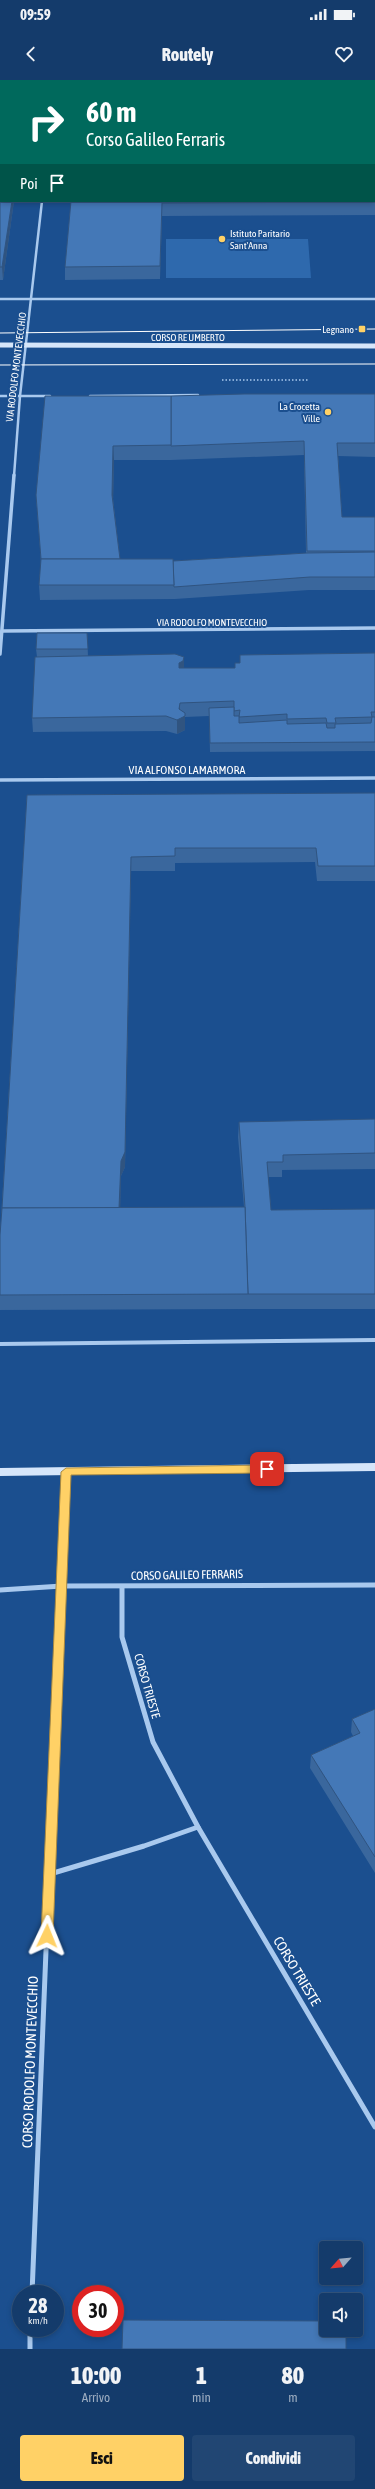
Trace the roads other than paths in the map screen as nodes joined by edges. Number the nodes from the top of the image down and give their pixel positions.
1 (42, 202) edge
2 (0, 299) edge
3 (32, 299) junction
4 (375, 299) edge
5 (0, 345) edge
6 (27, 345) junction
7 (375, 346) edge
8 (202, 395) edge
9 (0, 396) edge
10 (20, 396) junction
11 (52, 396) edge
12 (83, 396) edge
13 (375, 628) edge
14 (2, 631) junction
15 (0, 654) edge
16 (375, 778) edge
17 (0, 780) edge
18 (375, 1340) edge
19 (0, 1344) edge
20 (375, 1467) edge
21 (0, 1472) edge
22 (66, 1472) junction
23 (375, 1585) edge
24 (62, 1586) junction
25 (122, 1588) junction
26 (0, 1590) edge
27 (198, 1827) junction
28 (50, 1874) junction
29 (375, 2127) edge
30 (32, 2285) edge
31 (30, 2337) edge
32 (30, 2349) edge

1 - 3 street, VIA RODOLFO MONTEVECCHIO
2 - 3 street
3 - 4 street
3 - 6 street, VIA RODOLFO MONTEVECCHIO
5 - 6 main road, CORSO RE UMBERTO
6 - 7 main road, CORSO RE UMBERTO
6 - 10 street, VIA RODOLFO MONTEVECCHIO
8 - 12 street
9 - 10 street
10 - 11 street
10 - 14 street, VIA RODOLFO MONTEVECCHIO
13 - 14 street, VIA RODOLFO MONTEVECCHIO
14 - 15 street, VIA RODOLFO MONTEVECCHIO
16 - 17 street, VIA ALFONSO LAMARMORA
18 - 19 street
20 - 22 main road
21 - 22 main road
22 - 24 street, CORSO RODOLFO MONTEVECCHIO
23 - 25 street, CORSO GALILEO FERRARIS
24 - 25 street, CORSO GALILEO FERRARIS
24 - 26 street, CORSO GALILEO FERRARIS
24 - 28 street, CORSO RODOLFO MONTEVECCHIO
25 - 27 street, CORSO TRIESTE
27 - 28 street
27 - 29 street, CORSO TRIESTE
28 - 30 street, CORSO RODOLFO MONTEVECCHIO
31 - 32 street

